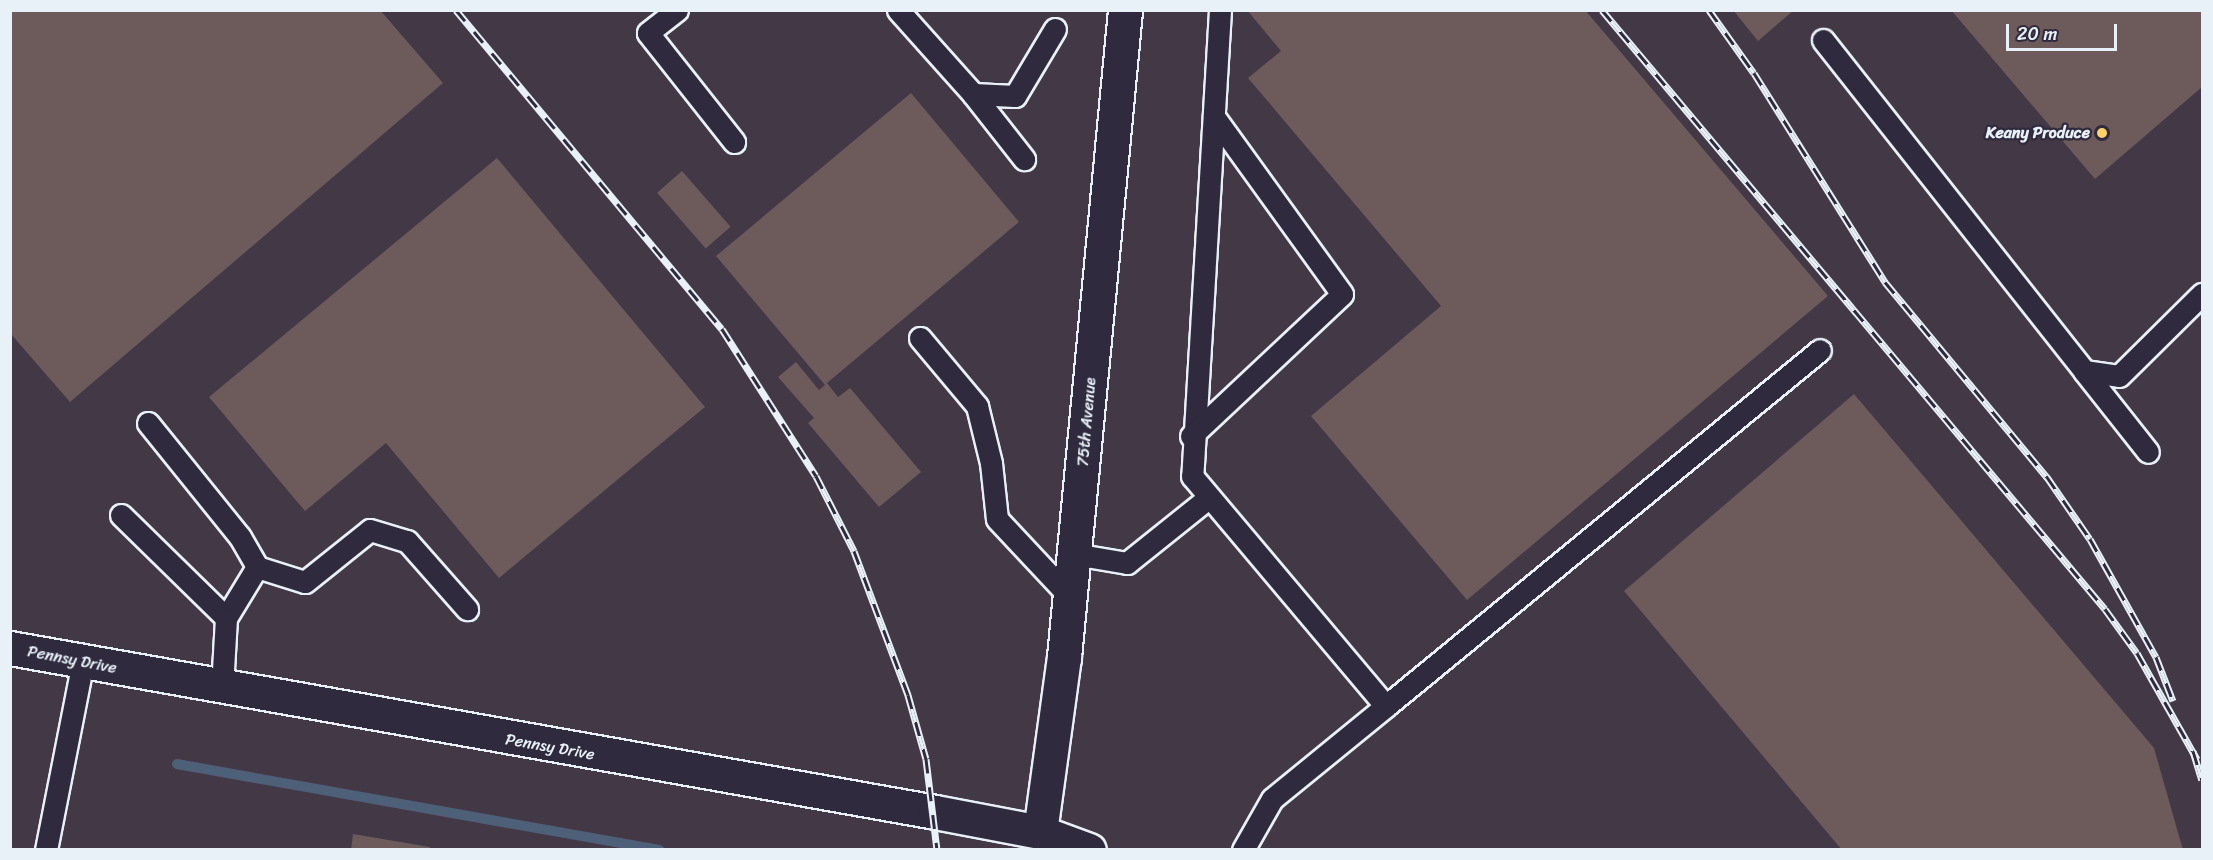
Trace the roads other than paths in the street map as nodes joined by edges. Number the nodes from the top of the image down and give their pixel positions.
1 (677, 10) edge
2 (897, 10) edge
3 (1125, 10) edge
4 (1220, 10) edge
5 (1055, 29) dead end
6 (1823, 40) dead end
7 (973, 94) junction
8 (1216, 119) junction
9 (734, 142) dead end
10 (1024, 159) dead end
11 (2202, 294) edge
12 (920, 338) dead end
13 (1820, 350) dead end
14 (2084, 371) junction
15 (148, 423) dead end
16 (1191, 436) junction
17 (2148, 452) dead end
18 (1207, 499) junction
19 (121, 515) dead end
20 (1074, 554) junction
21 (256, 567) junction
22 (1070, 597) junction
23 (467, 609) dead end
24 (226, 618) junction
25 (10, 648) edge
26 (83, 662) junction
27 (222, 687) junction
28 (1386, 706) junction
29 (1041, 832) junction
30 (48, 849) edge
31 (1089, 849) edge
32 (1243, 849) edge

1 - 9 lane
2 - 7 lane
3 - 20 main road, 75th Avenue
4 - 8 lane
5 - 7 lane
6 - 14 lane
7 - 10 lane
8 - 16 lane
8 - 16 lane
11 - 14 lane
12 - 22 lane
13 - 28 lane
14 - 17 lane
15 - 21 lane
16 - 18 lane
18 - 20 lane
18 - 28 lane
19 - 24 lane
20 - 22 main road, 75th Avenue
21 - 23 lane
21 - 24 lane
22 - 29 main road, 75th Avenue
24 - 27 lane
25 - 26 main road, Pennsy Drive
26 - 27 main road, Pennsy Drive
26 - 30 lane
27 - 29 main road, Pennsy Drive
28 - 32 lane
29 - 31 main road, Pennsy Drive

